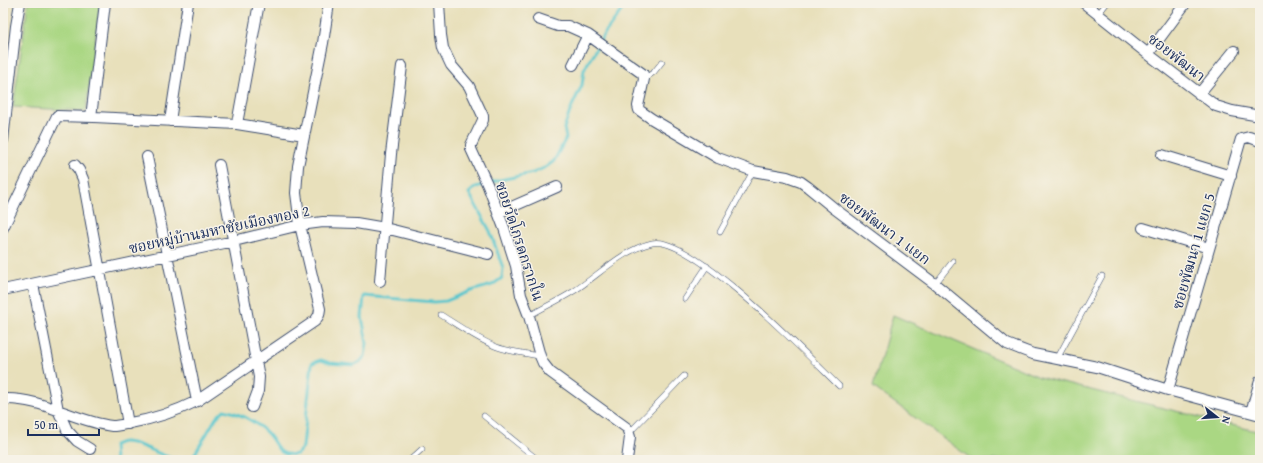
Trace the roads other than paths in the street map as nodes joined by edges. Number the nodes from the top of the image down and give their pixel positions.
1 (20, 3) edge
2 (105, 3) edge
3 (188, 3) edge
4 (259, 3) edge
5 (329, 3) edge
6 (440, 3) edge
7 (1084, 3) edge
8 (1107, 3) edge
9 (1185, 4) edge
10 (1098, 14) junction
11 (538, 19) dead end
12 (588, 35) junction
13 (1234, 51) dead end
14 (1148, 54) junction
15 (662, 62) dead end
16 (573, 64) dead end
17 (402, 66) dead end
18 (644, 79) junction
19 (1199, 94) junction
20 (1260, 116) edge
21 (90, 117) junction
22 (170, 121) junction
23 (238, 124) junction
24 (304, 135) junction
25 (3, 140) edge
26 (1260, 141) edge
27 (1162, 155) dead end
28 (147, 158) dead end
29 (74, 165) dead end
30 (219, 165) dead end
31 (753, 171) junction
32 (1231, 176) junction
33 (557, 188) dead end
34 (498, 213) junction
35 (300, 225) junction
36 (3, 228) edge
37 (385, 228) junction
38 (1143, 228) dead end
39 (720, 232) dead end
40 (234, 241) junction
41 (1210, 248) junction
42 (488, 254) dead end
43 (168, 256) junction
44 (952, 261) dead end
45 (707, 266) junction
46 (99, 270) junction
47 (1102, 276) dead end
48 (380, 281) dead end
49 (33, 284) junction
50 (935, 284) junction
51 (3, 290) edge
52 (685, 299) dead end
53 (441, 315) dead end
54 (529, 316) junction
55 (540, 356) junction
56 (256, 360) junction
57 (1057, 360) junction
58 (684, 376) dead end
59 (1260, 381) edge
60 (839, 386) dead end
61 (1168, 390) junction
62 (3, 398) edge
63 (196, 402) junction
64 (252, 407) dead end
65 (58, 410) junction
66 (1255, 414) edge
67 (484, 416) dead end
68 (128, 424) junction
69 (630, 432) junction
70 (90, 449) dead end
71 (422, 449) dead end
72 (410, 460) edge
73 (538, 460) edge
74 (627, 460) edge

1 - 25 street
2 - 21 street
3 - 22 street
4 - 23 street
5 - 24 street
6 - 34 street, ซอยวัดโกรดกรากใน
7 - 10 street, ซอยพัฒนา
8 - 10 lane
9 - 14 street
10 - 14 street, ซอยพัฒนา
11 - 12 street
12 - 16 street
12 - 18 street
13 - 19 street
14 - 19 street, ซอยพัฒนา
15 - 18 lane
17 - 37 street
18 - 31 street, ซอยพัฒนา 1 แยก
19 - 20 street, ซอยพัฒนา
21 - 22 street
21 - 36 street
22 - 23 street
23 - 24 street
24 - 35 street
26 - 32 street, ซอยพัฒนา 1 แยก 5
27 - 32 street
28 - 43 street
29 - 46 street
30 - 40 street
31 - 39 lane
31 - 50 street, ซอยพัฒนา 1 แยก
32 - 41 street, ซอยพัฒนา 1 แยก 5
33 - 34 street
34 - 54 street, ซอยวัดโกรดกรากใน
35 - 37 street, ซอยหมู่บ้านมหาชัยเมืองทอง 2
35 - 40 street, ซอยหมู่บ้านมหาชัยเมืองทอง 2
35 - 56 street
37 - 42 street, ซอยหมู่บ้านมหาชัยเมืองทอง 2
37 - 48 street
38 - 41 street
40 - 43 street, ซอยหมู่บ้านมหาชัยเมืองทอง 2
40 - 56 street
41 - 61 street, ซอยพัฒนา 1 แยก 5
43 - 46 street, ซอยหมู่บ้านมหาชัยเมืองทอง 2
43 - 63 street
44 - 50 lane
45 - 52 lane
45 - 54 lane
45 - 60 lane
46 - 49 street, ซอยหมู่บ้านมหาชัยเมืองทอง 2
46 - 68 street
47 - 57 lane
49 - 51 street, ซอยหมู่บ้านมหาชัยเมืองทอง 2
49 - 65 street
50 - 57 street, ซอยพัฒนา 1 แยก
53 - 55 lane
54 - 55 street, ซอยวัดโกรดกรากใน
55 - 69 street, ซอยวัดโกรดกรากใน
56 - 63 street
56 - 64 street
57 - 61 street, ซอยพัฒนา 1 แยก
58 - 69 lane
59 - 66 street
61 - 66 street, ซอยพัฒนา 1 แยก
62 - 65 street
63 - 68 street
65 - 68 street
65 - 70 street
67 - 73 lane
69 - 74 street
71 - 72 lane

